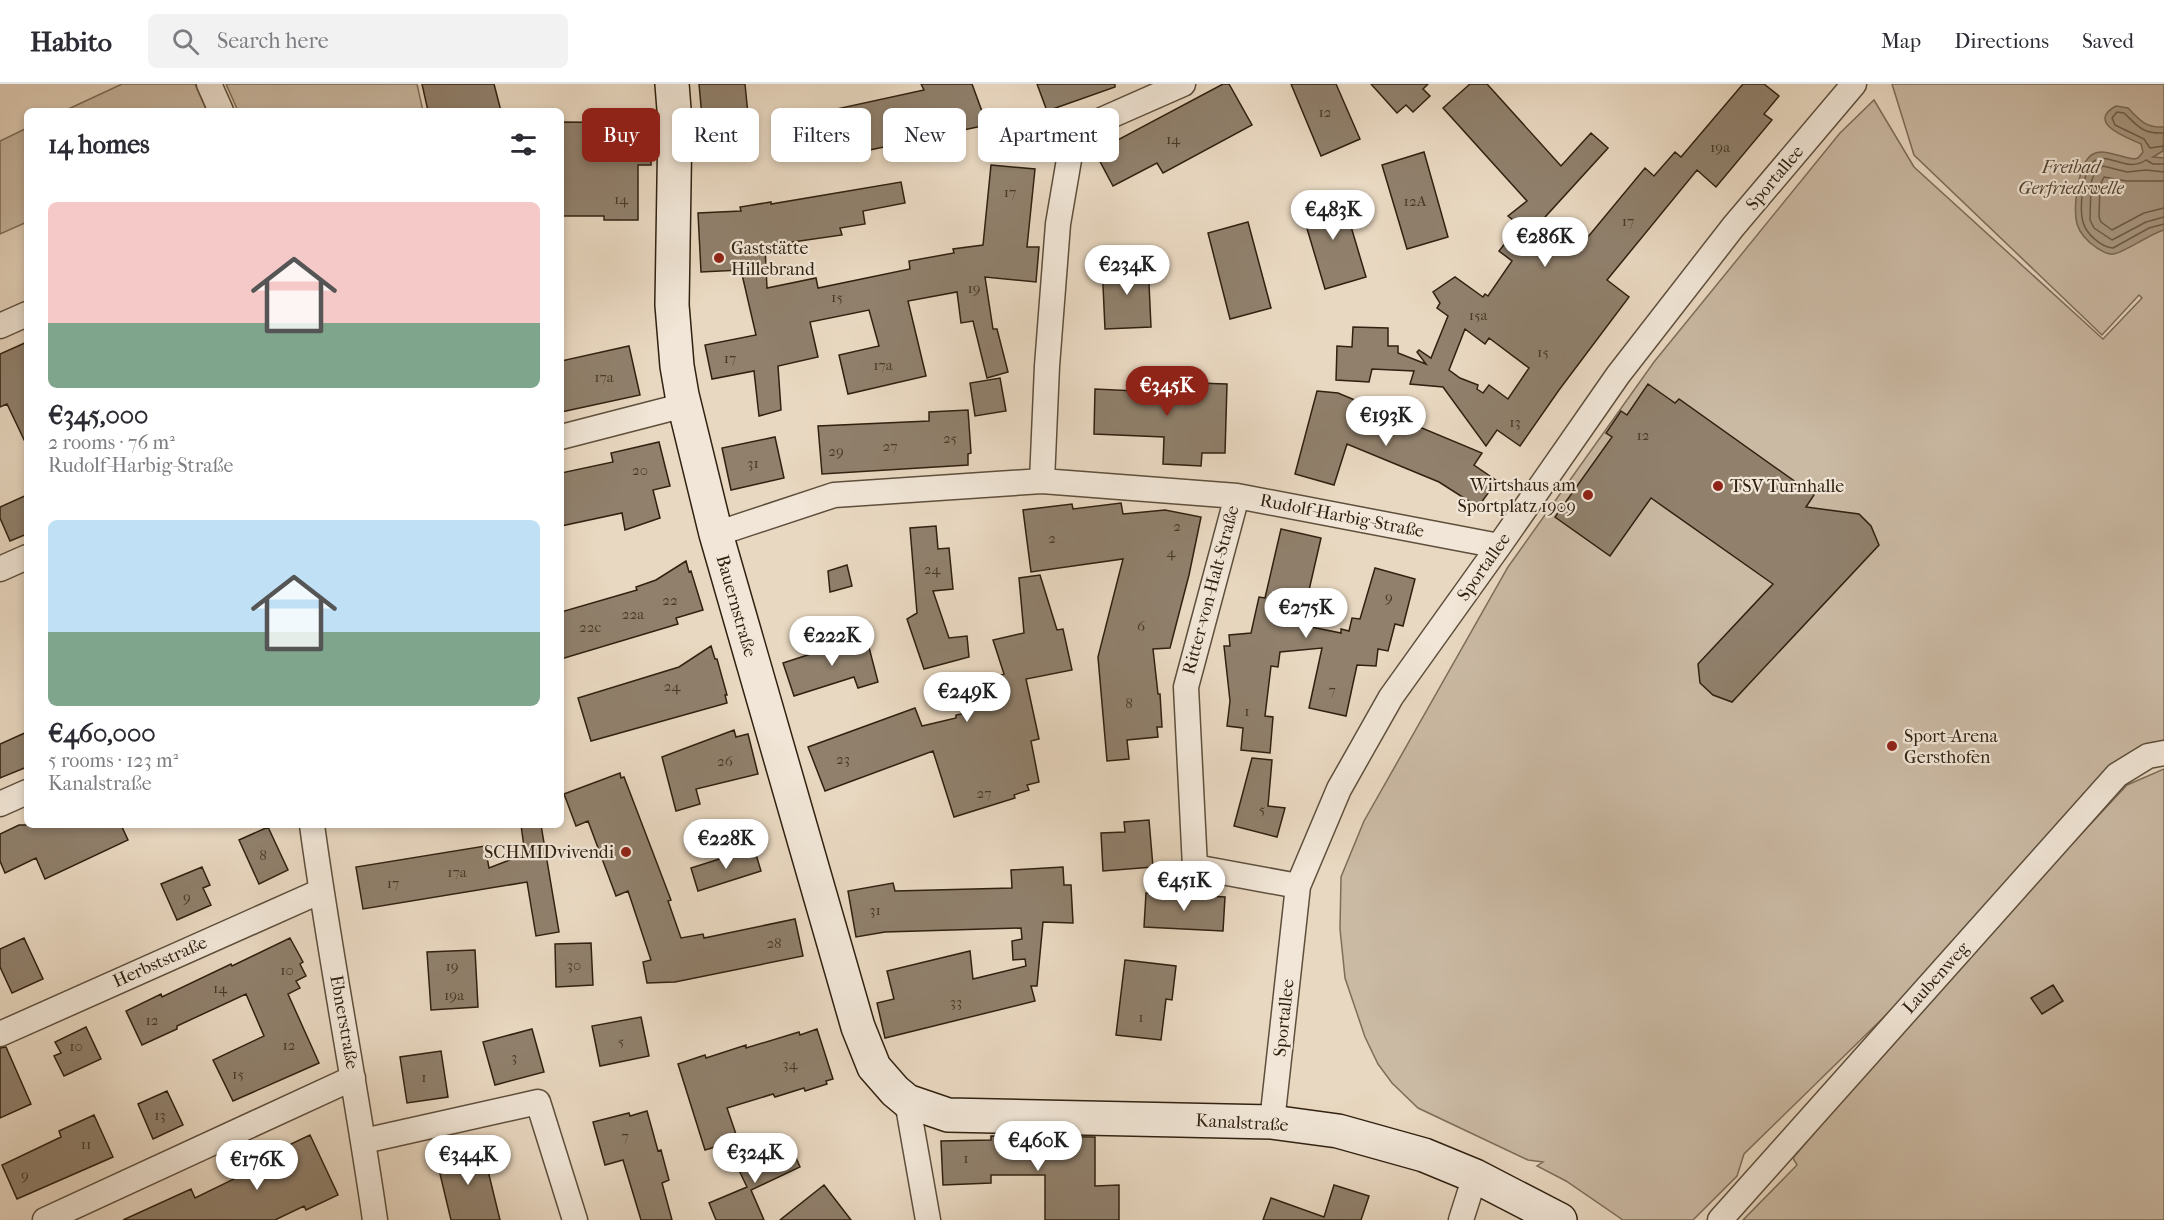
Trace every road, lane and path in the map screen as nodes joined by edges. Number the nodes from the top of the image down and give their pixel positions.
1 (209, 84) edge
2 (672, 84) edge
3 (1183, 84) edge
4 (1853, 84) edge
5 (220, 108) edge
6 (24, 315) edge
7 (0, 326) edge
8 (685, 405) junction
9 (564, 436) edge
10 (1042, 481) junction
11 (1237, 496) junction
12 (716, 534) junction
13 (1499, 546) junction
14 (24, 558) edge
15 (0, 569) edge
16 (2164, 753) edge
17 (24, 793) edge
18 (0, 804) edge
19 (312, 828) edge
20 (1298, 886) junction
21 (321, 891) junction
22 (0, 1034) edge
23 (353, 1078) junction
24 (907, 1101) junction
25 (1272, 1122) junction
26 (364, 1141) junction
27 (1475, 1176) junction
28 (45, 1220) edge
29 (375, 1220) edge
30 (575, 1220) edge
31 (928, 1220) edge
32 (1461, 1220) edge
33 (1560, 1220) edge
34 (1720, 1220) edge

1 - 5 street
2 - 8 main road, Bauernstraße
3 - 10 street
4 - 13 street, Sportallee
6 - 7 street
8 - 9 street
8 - 12 main road, Bauernstraße
10 - 11 street, Rudolf-Harbig-Straße
10 - 12 street, Rudolf-Harbig-Straße
11 - 13 street, Rudolf-Harbig-Straße
11 - 20 street, Ritter-von-Halt-Straße
12 - 24 main road, Bauernstraße
13 - 20 street, Sportallee
14 - 15 street
16 - 34 street, Laubenweg
17 - 18 street
19 - 21 street, Ebnerstraße
20 - 25 street, Sportallee
21 - 22 street, Herbststraße
21 - 23 street, Ebnerstraße
23 - 26 street, Ebnerstraße
23 - 28 street
24 - 25 main road, Kanalstraße
24 - 31 street
25 - 27 main road, Kanalstraße
26 - 29 street, Ebnerstraße
26 - 30 street
27 - 32 street
27 - 33 main road, Kanalstraße

